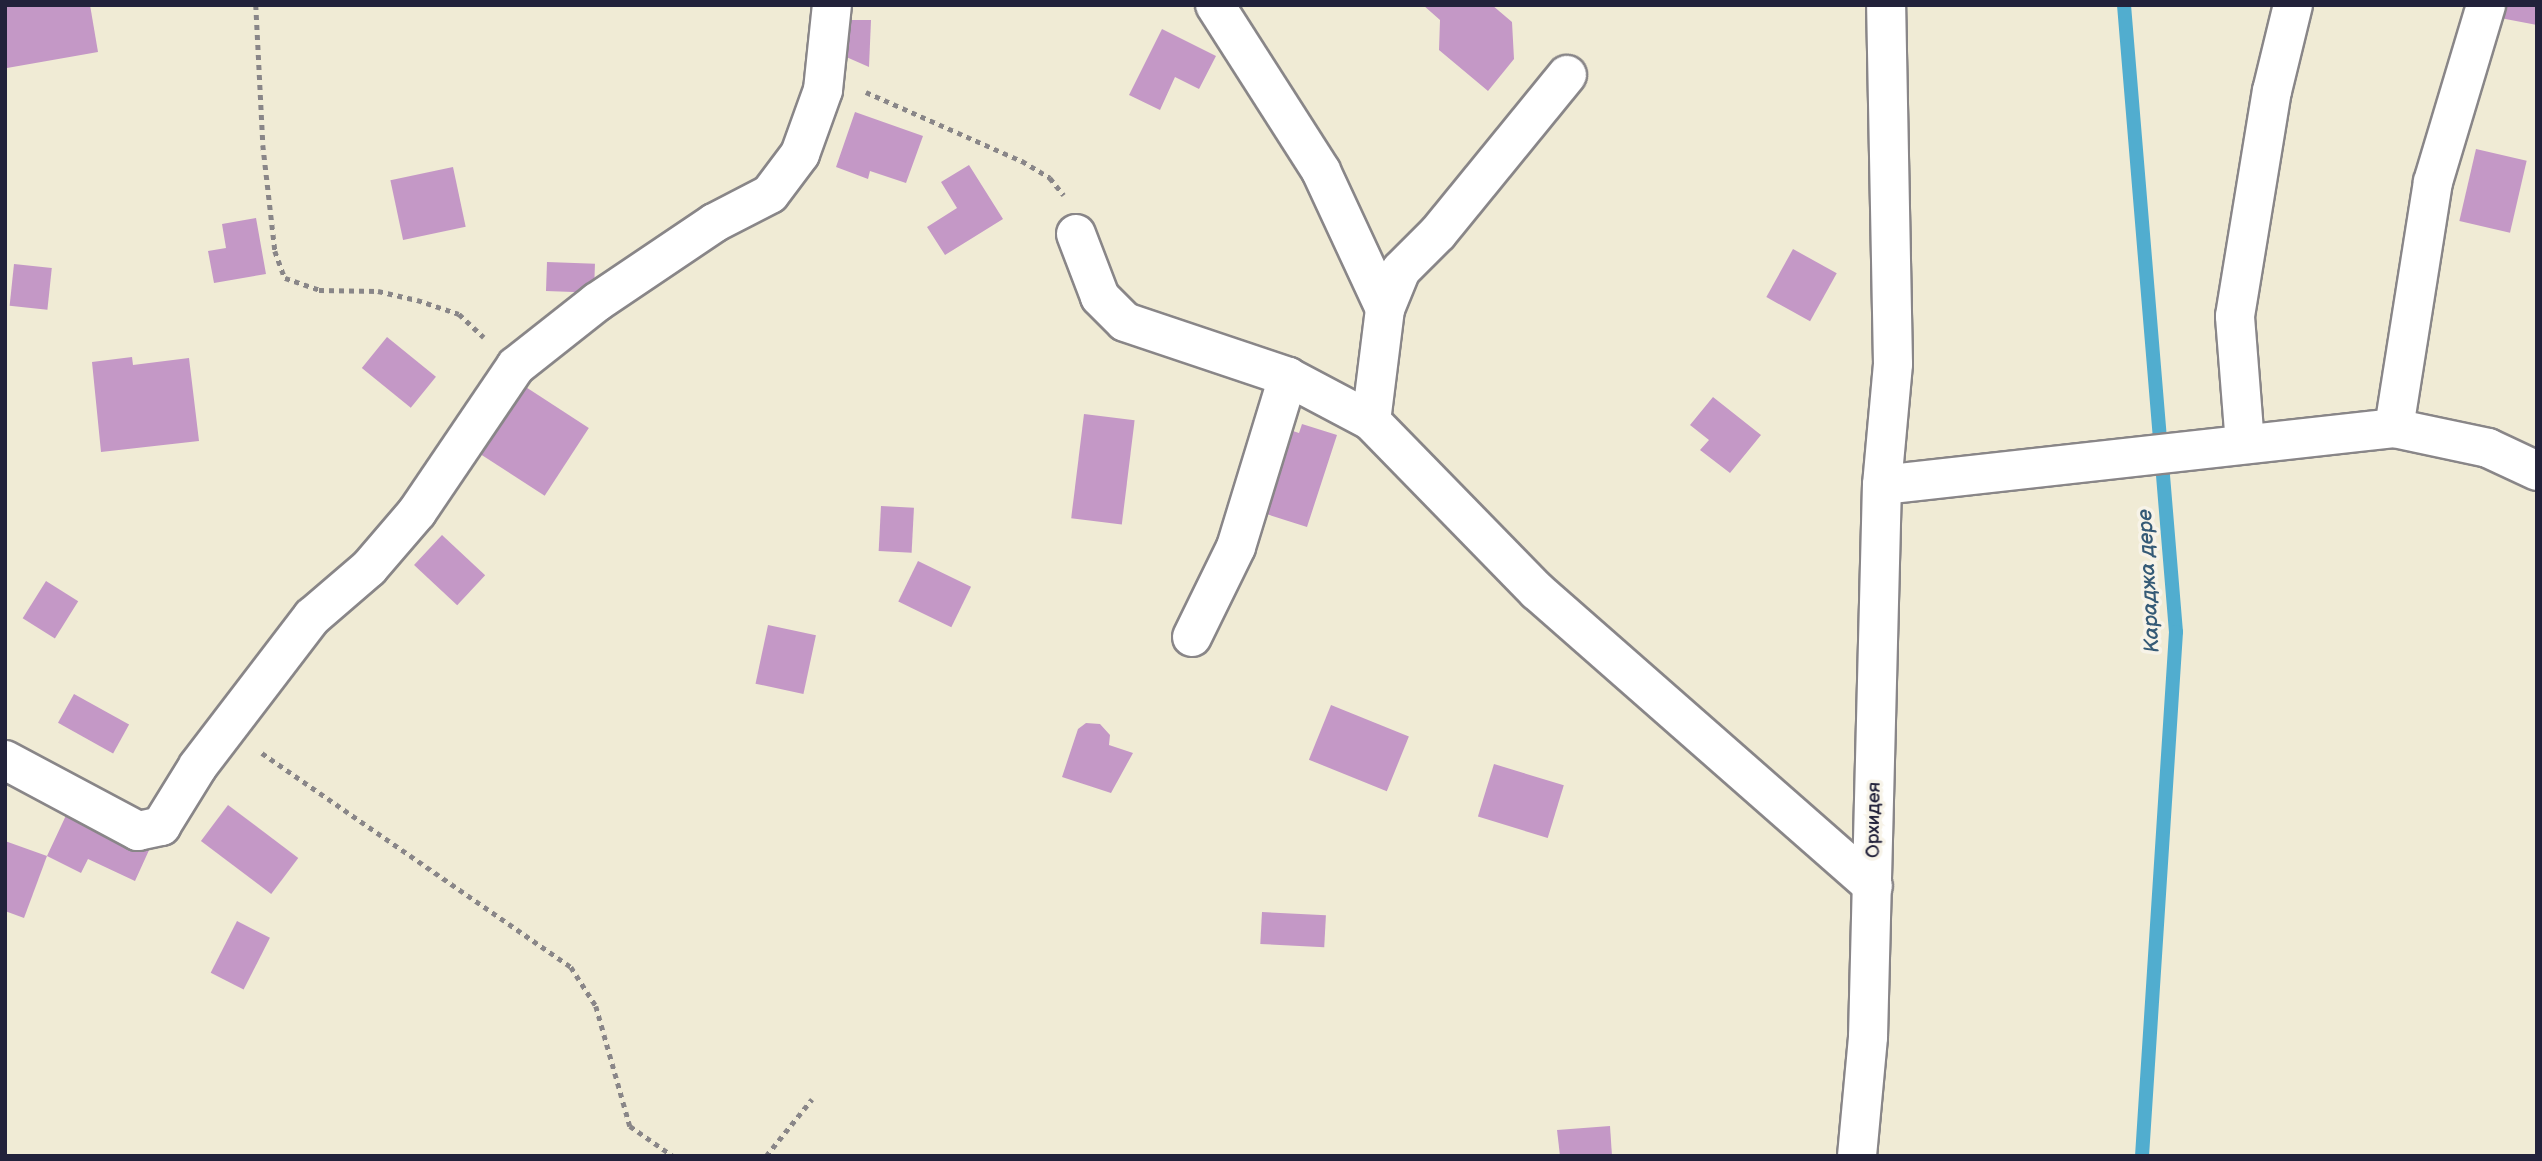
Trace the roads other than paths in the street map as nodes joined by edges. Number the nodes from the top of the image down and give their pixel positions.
1 (832, 5) edge
2 (1215, 5) edge
3 (1886, 5) edge
4 (2293, 5) edge
5 (2486, 5) edge
6 (1567, 75) dead end
7 (1076, 234) road end
8 (1385, 309) junction
9 (1288, 377) junction
10 (1371, 421) junction
11 (2394, 428) junction
12 (2245, 444) junction
13 (2537, 471) edge
14 (1882, 485) junction
15 (1192, 636) dead end
16 (5, 760) edge
17 (1873, 886) junction
18 (1857, 1156) edge

1 - 16 street
2 - 8 street
3 - 14 street, Орхидея
4 - 12 street
5 - 11 street
6 - 8 street
7 - 9 street
8 - 10 street
9 - 10 street
9 - 15 street
10 - 17 street
11 - 12 street
11 - 13 street
12 - 14 street
14 - 17 street, Орхидея
17 - 18 street, Орхидея

